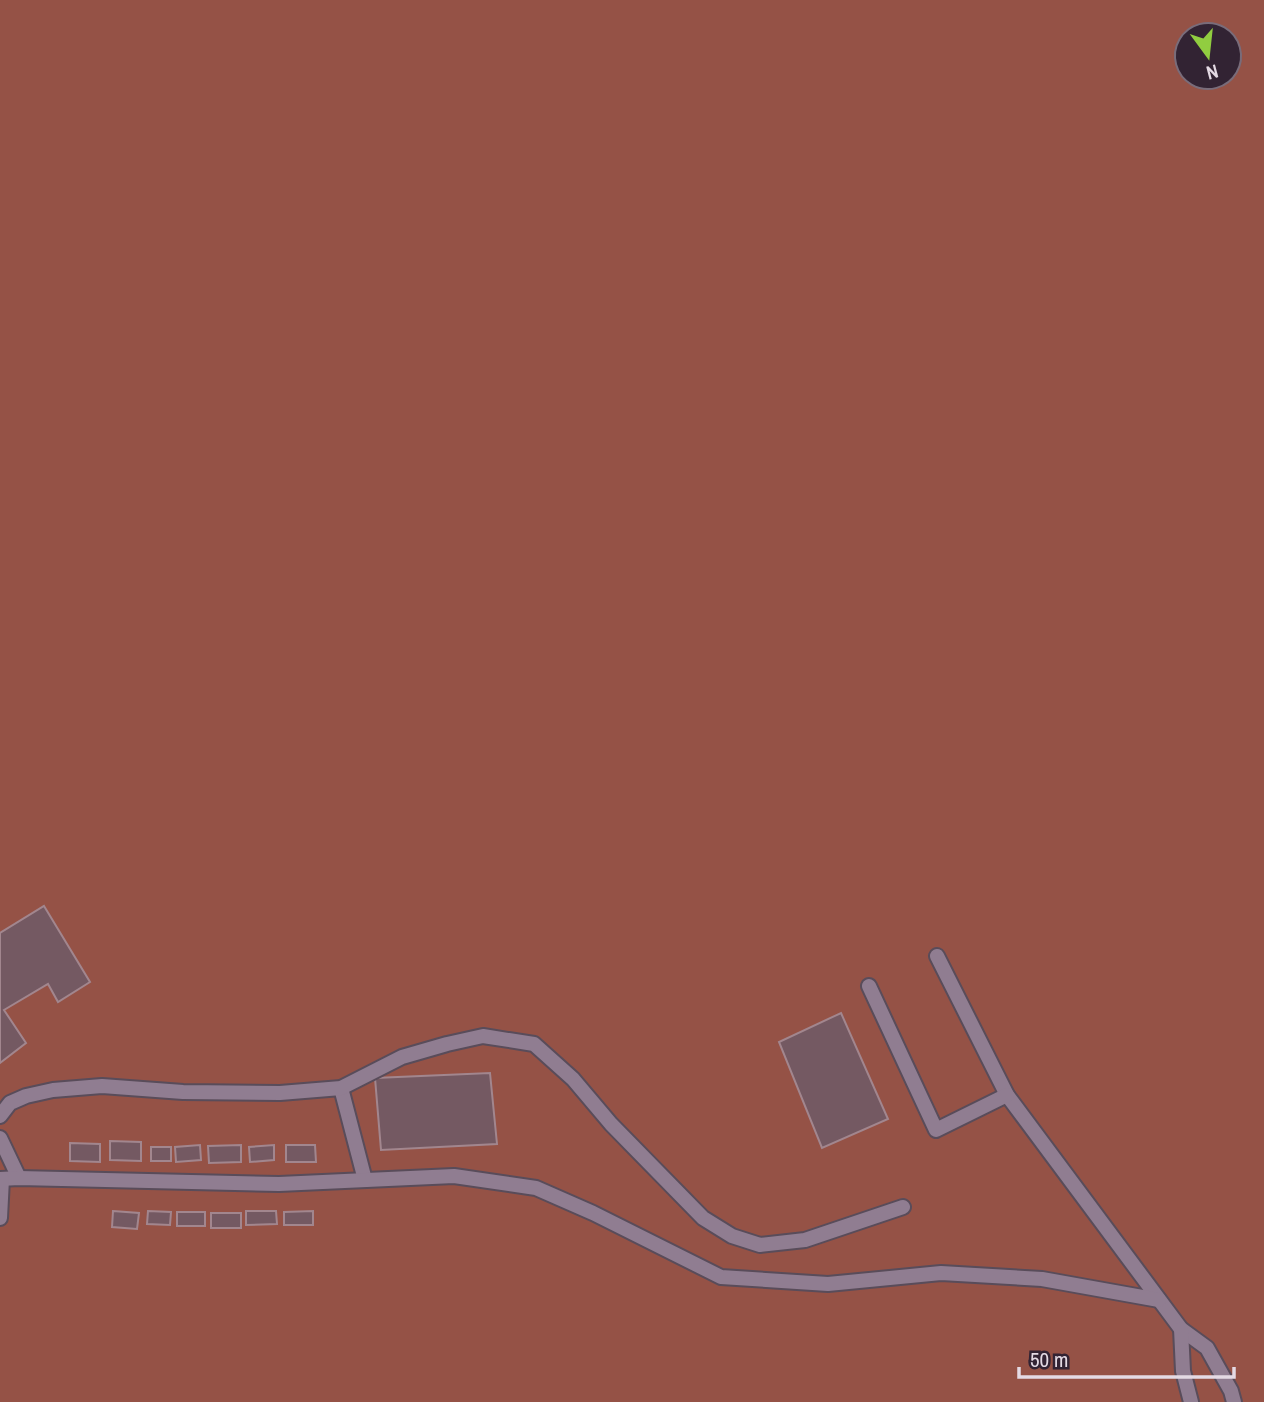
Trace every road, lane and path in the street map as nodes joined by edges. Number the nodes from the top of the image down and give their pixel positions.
1 (937, 956) dead end
2 (869, 986) dead end
3 (341, 1087) junction
4 (1007, 1095) junction
5 (0, 1116) edge
6 (0, 1138) edge
7 (19, 1178) junction
8 (1, 1179) edge
9 (365, 1180) junction
10 (902, 1207) dead end
11 (0, 1218) edge
12 (1159, 1300) junction
13 (1181, 1329) junction
14 (1191, 1402) edge
15 (1234, 1402) edge

1 - 4 lane
2 - 4 lane
3 - 5 lane
3 - 9 lane
3 - 10 lane
4 - 12 lane
6 - 7 lane
7 - 8 lane
7 - 9 lane
8 - 11 lane
9 - 12 lane
12 - 13 lane
13 - 14 lane
13 - 15 lane

